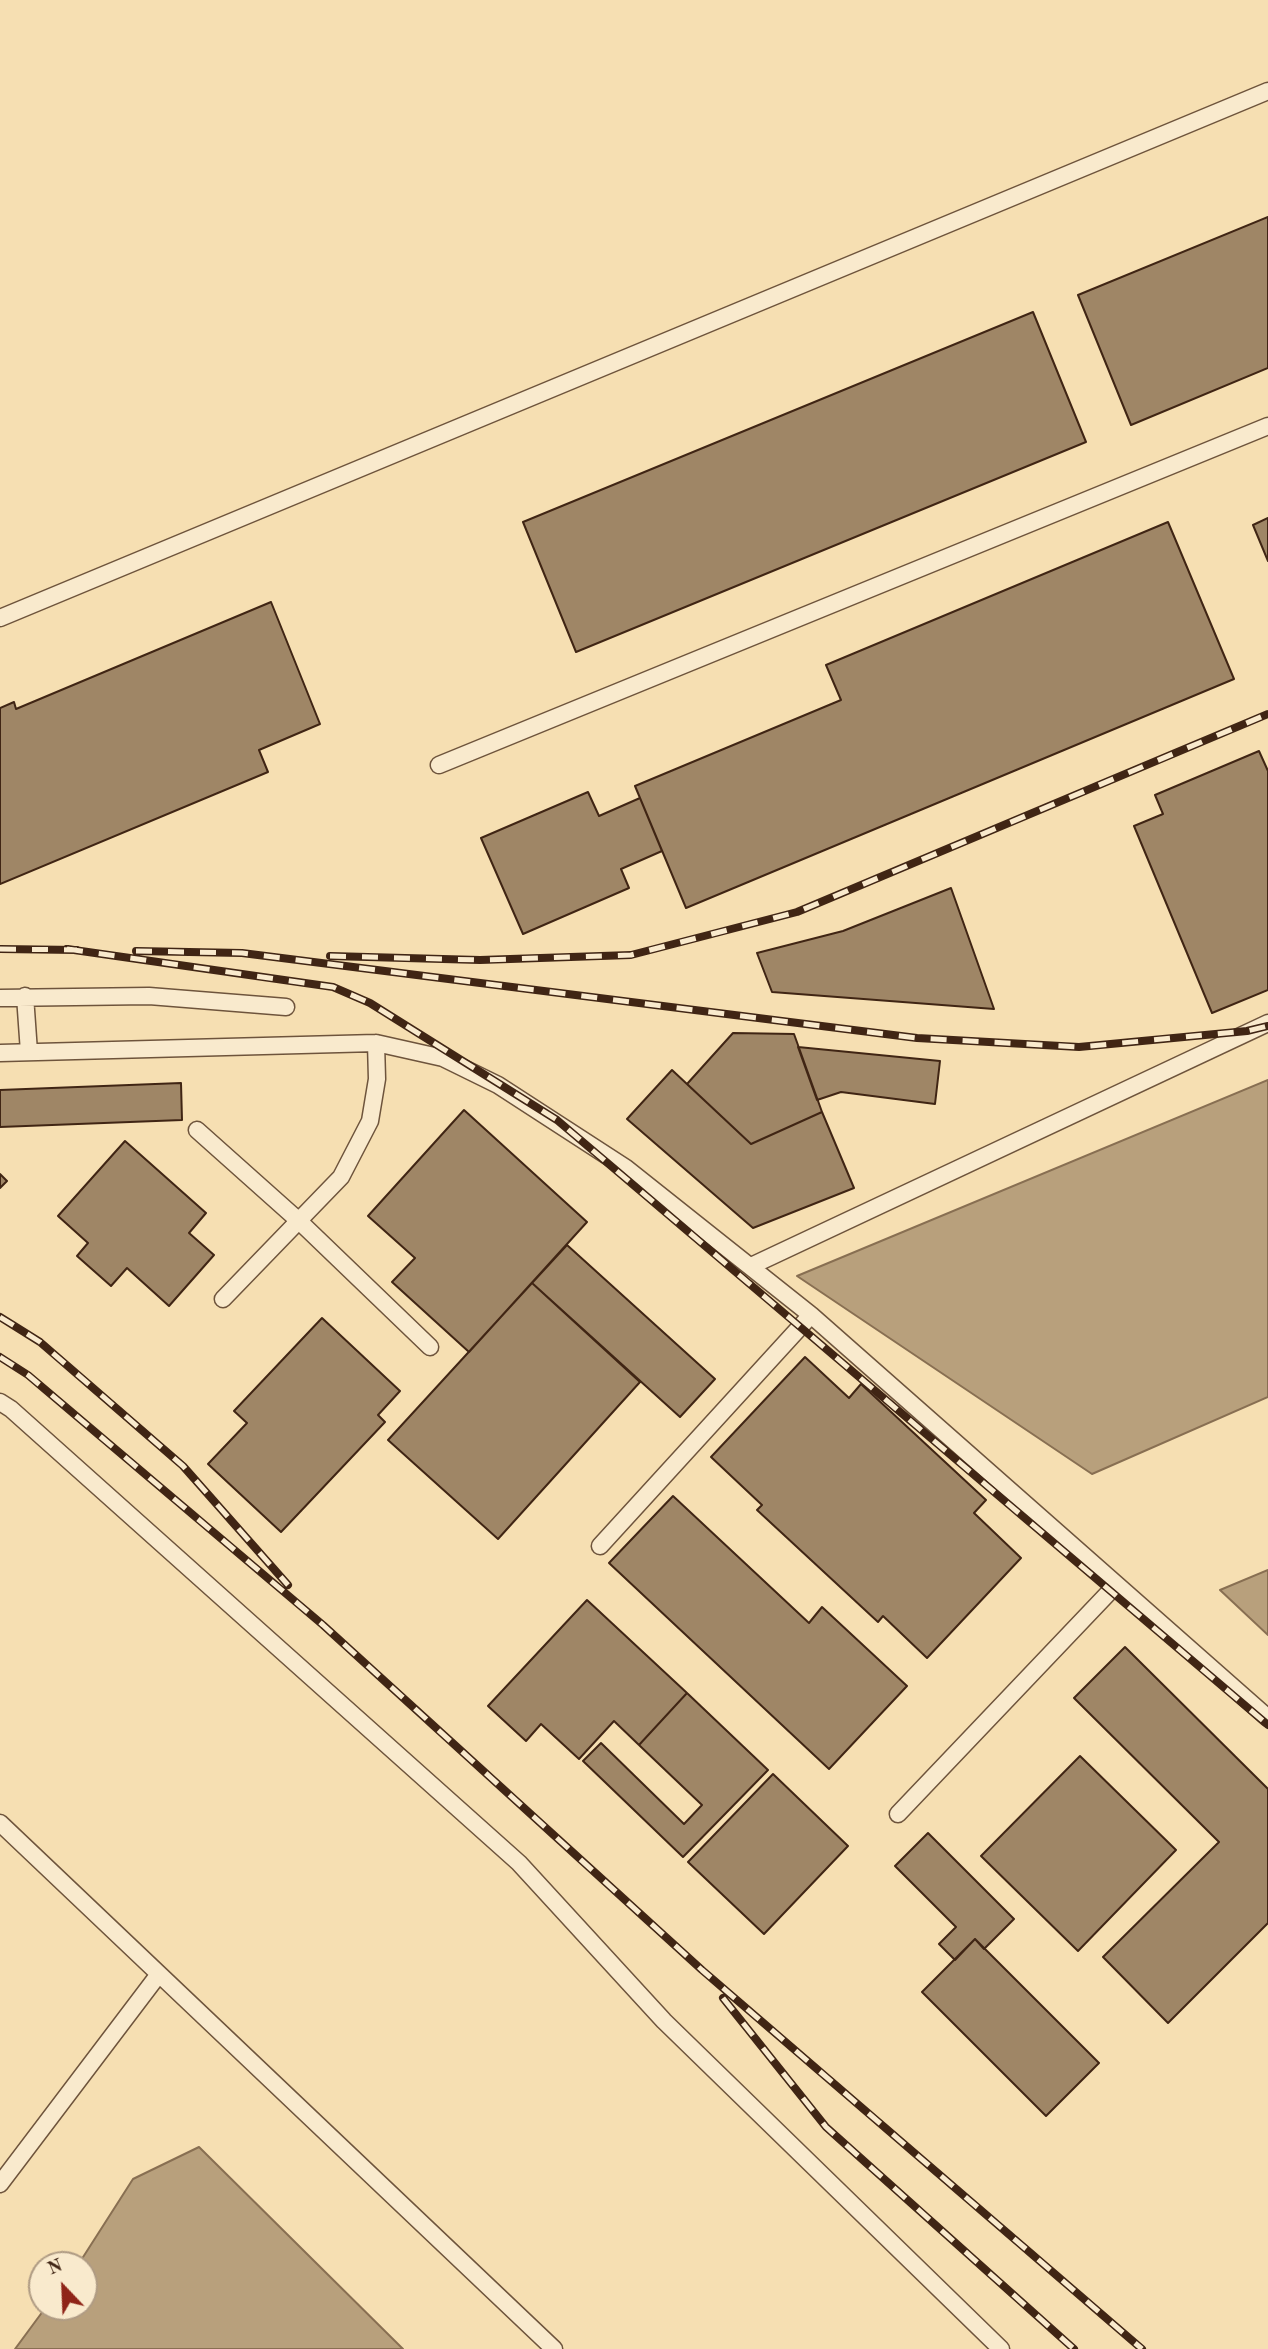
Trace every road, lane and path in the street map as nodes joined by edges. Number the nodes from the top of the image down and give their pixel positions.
1 (1268, 91) edge
2 (1268, 426) edge
3 (0, 618) edge
4 (439, 765) dead end
5 (25, 996) junction
6 (0, 998) edge
7 (286, 1007) dead end
8 (1268, 1023) edge
9 (376, 1043) junction
10 (29, 1052) junction
11 (0, 1053) edge
12 (197, 1130) dead end
13 (299, 1220) junction
14 (751, 1266) junction
15 (223, 1299) dead end
16 (811, 1315) junction
17 (430, 1347) dead end
18 (0, 1402) edge
19 (600, 1546) dead end
20 (1116, 1585) junction
21 (1268, 1718) edge
22 (898, 1814) dead end
23 (0, 1823) edge
24 (159, 1974) junction
25 (0, 2184) edge
26 (554, 2349) edge
27 (1001, 2349) edge

1 - 3 lane
2 - 4 lane
5 - 6 lane
5 - 7 lane
5 - 10 lane
8 - 14 lane
9 - 10 lane
9 - 13 lane
9 - 14 lane
10 - 11 lane
12 - 13 lane
13 - 15 lane
13 - 17 lane
14 - 16 lane
16 - 19 lane
16 - 20 lane
18 - 27 lane
20 - 21 lane
20 - 22 lane
23 - 24 lane
24 - 25 lane
24 - 26 lane

